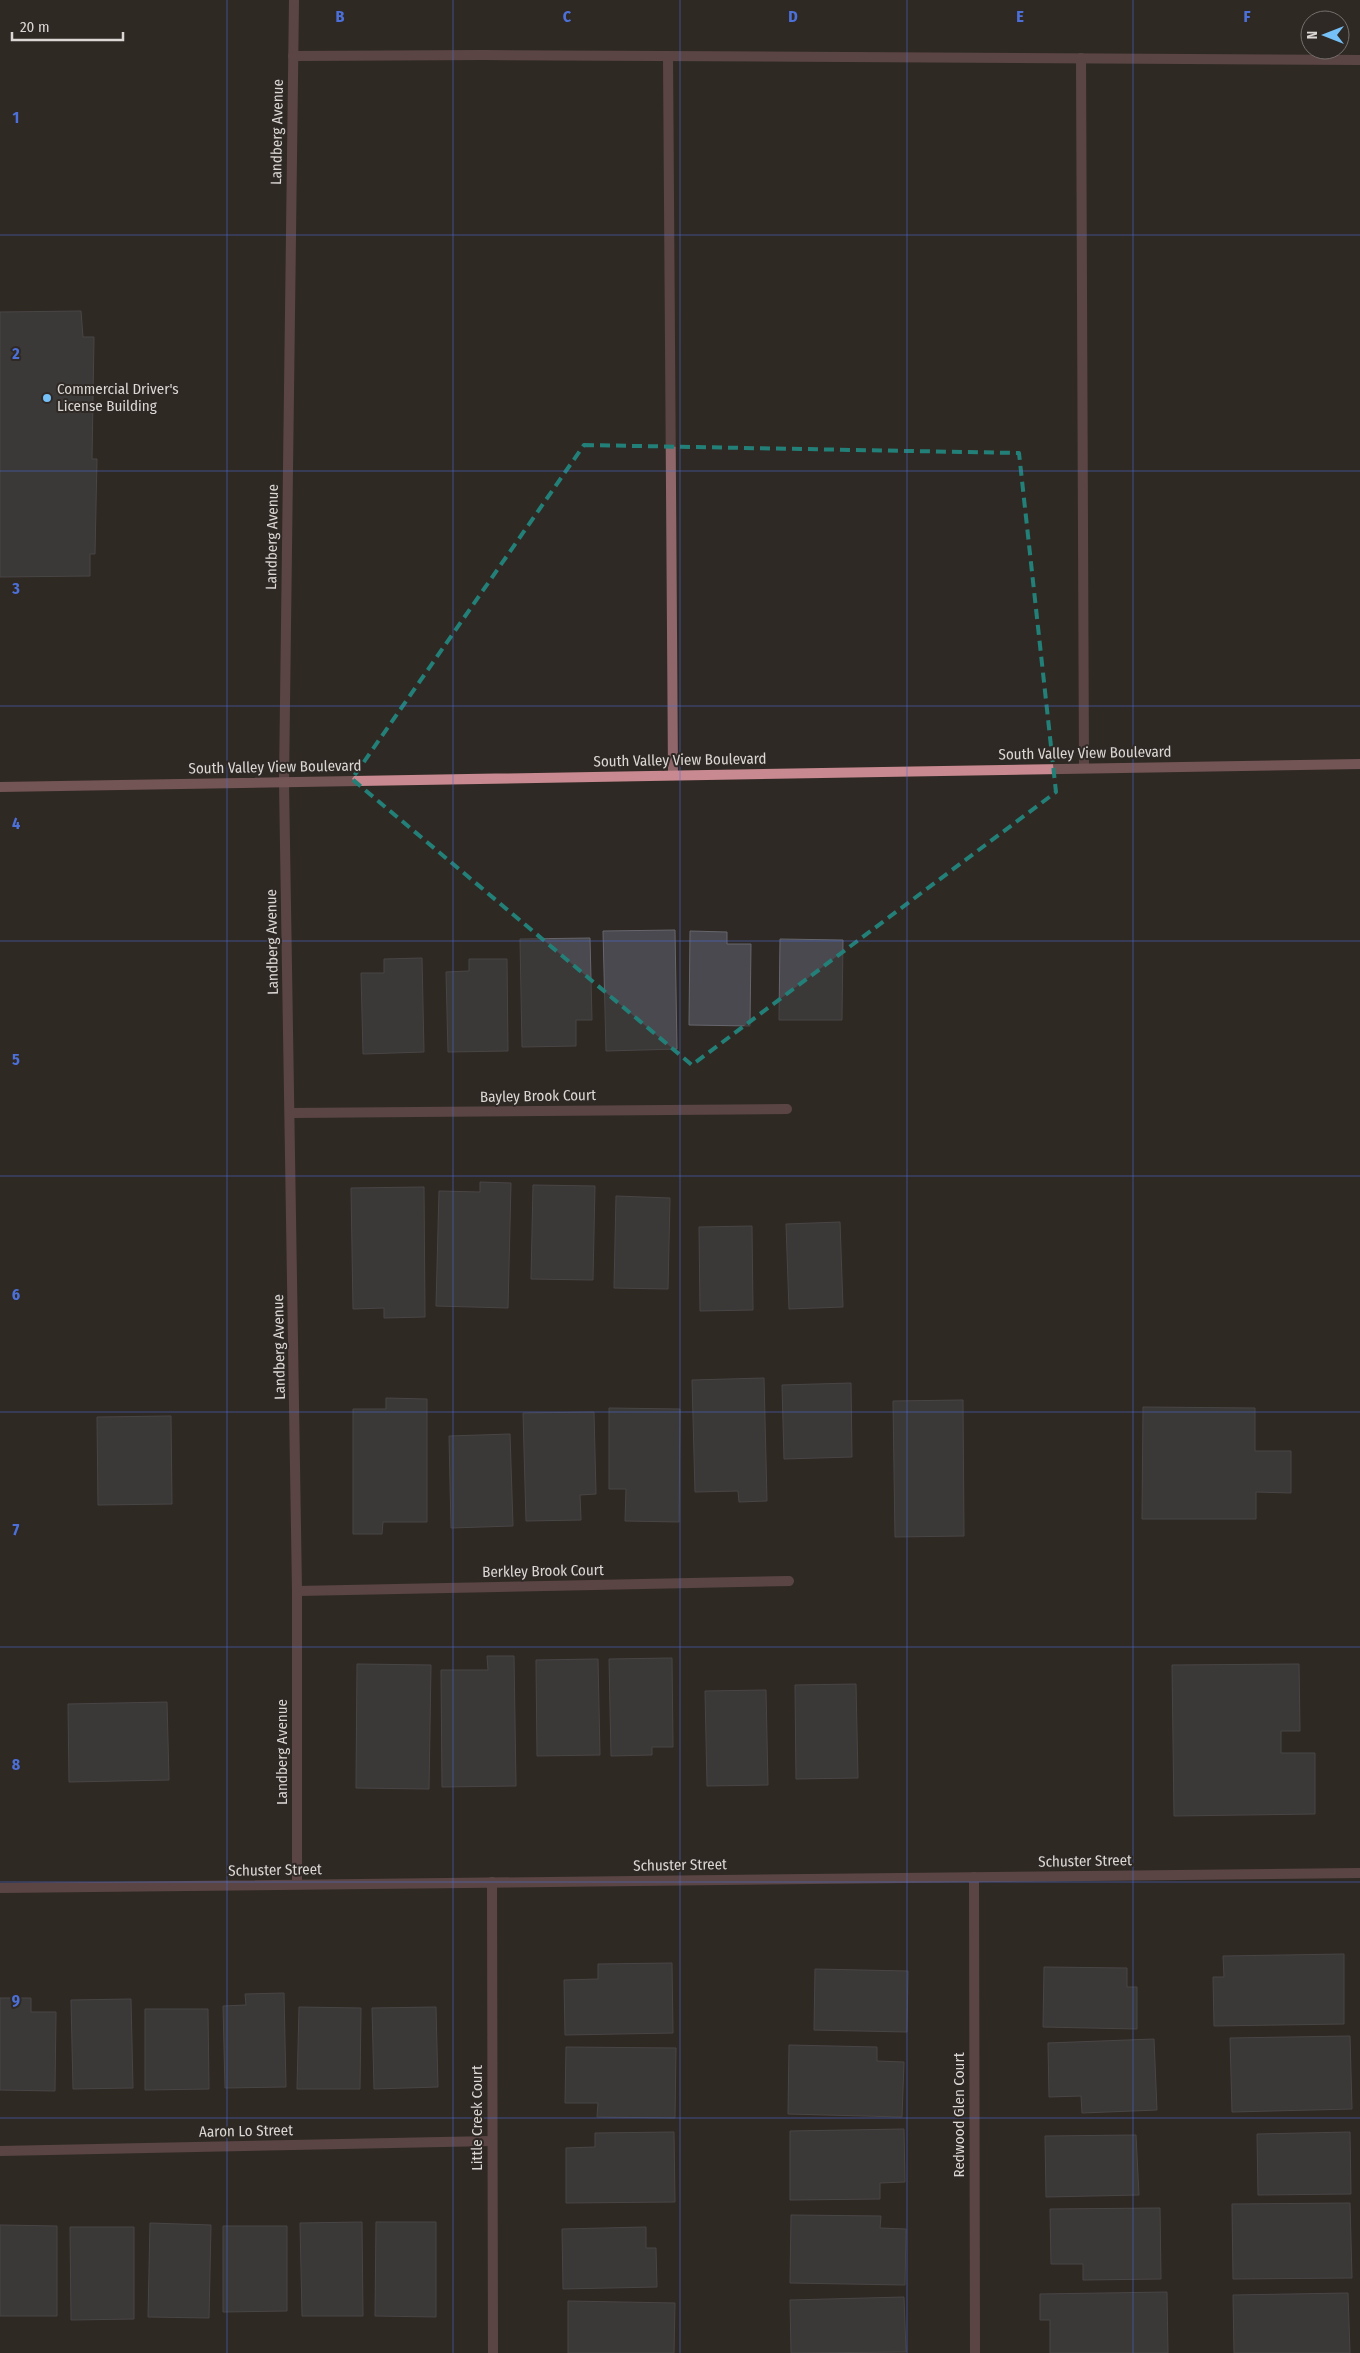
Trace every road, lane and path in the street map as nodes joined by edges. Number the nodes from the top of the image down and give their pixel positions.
1 (294, 0) edge
2 (293, 56) junction
3 (668, 56) junction
4 (1081, 58) junction
5 (1360, 60) edge
6 (1360, 764) edge
7 (1084, 768) junction
8 (673, 775) junction
9 (284, 782) junction
10 (0, 787) edge
11 (787, 1109) dead end
12 (291, 1113) junction
13 (789, 1581) dead end
14 (297, 1591) junction
15 (1360, 1873) edge
16 (974, 1877) junction
17 (492, 1882) junction
18 (297, 1884) junction
19 (0, 1888) edge
20 (492, 2141) junction
21 (0, 2151) edge
22 (493, 2353) edge
23 (975, 2353) edge

1 - 2 street, Landberg Avenue
2 - 3 street
2 - 9 street, Landberg Avenue
3 - 4 street
3 - 8 street
4 - 5 street
4 - 7 street
6 - 7 main road, South Valley View Boulevard
7 - 8 main road, South Valley View Boulevard
8 - 9 main road, South Valley View Boulevard
9 - 10 main road, South Valley View Boulevard
9 - 12 street, Landberg Avenue
11 - 12 street, Bayley Brook Court
12 - 14 street, Landberg Avenue
13 - 14 street, Berkley Brook Court
14 - 18 street, Landberg Avenue
15 - 16 street, Schuster Street
16 - 17 street, Schuster Street
16 - 23 street, Redwood Glen Court
17 - 18 street, Schuster Street
17 - 20 street, Little Creek Court
18 - 19 street, Schuster Street
20 - 21 street, Aaron Lo Street
20 - 22 street, Little Creek Court

